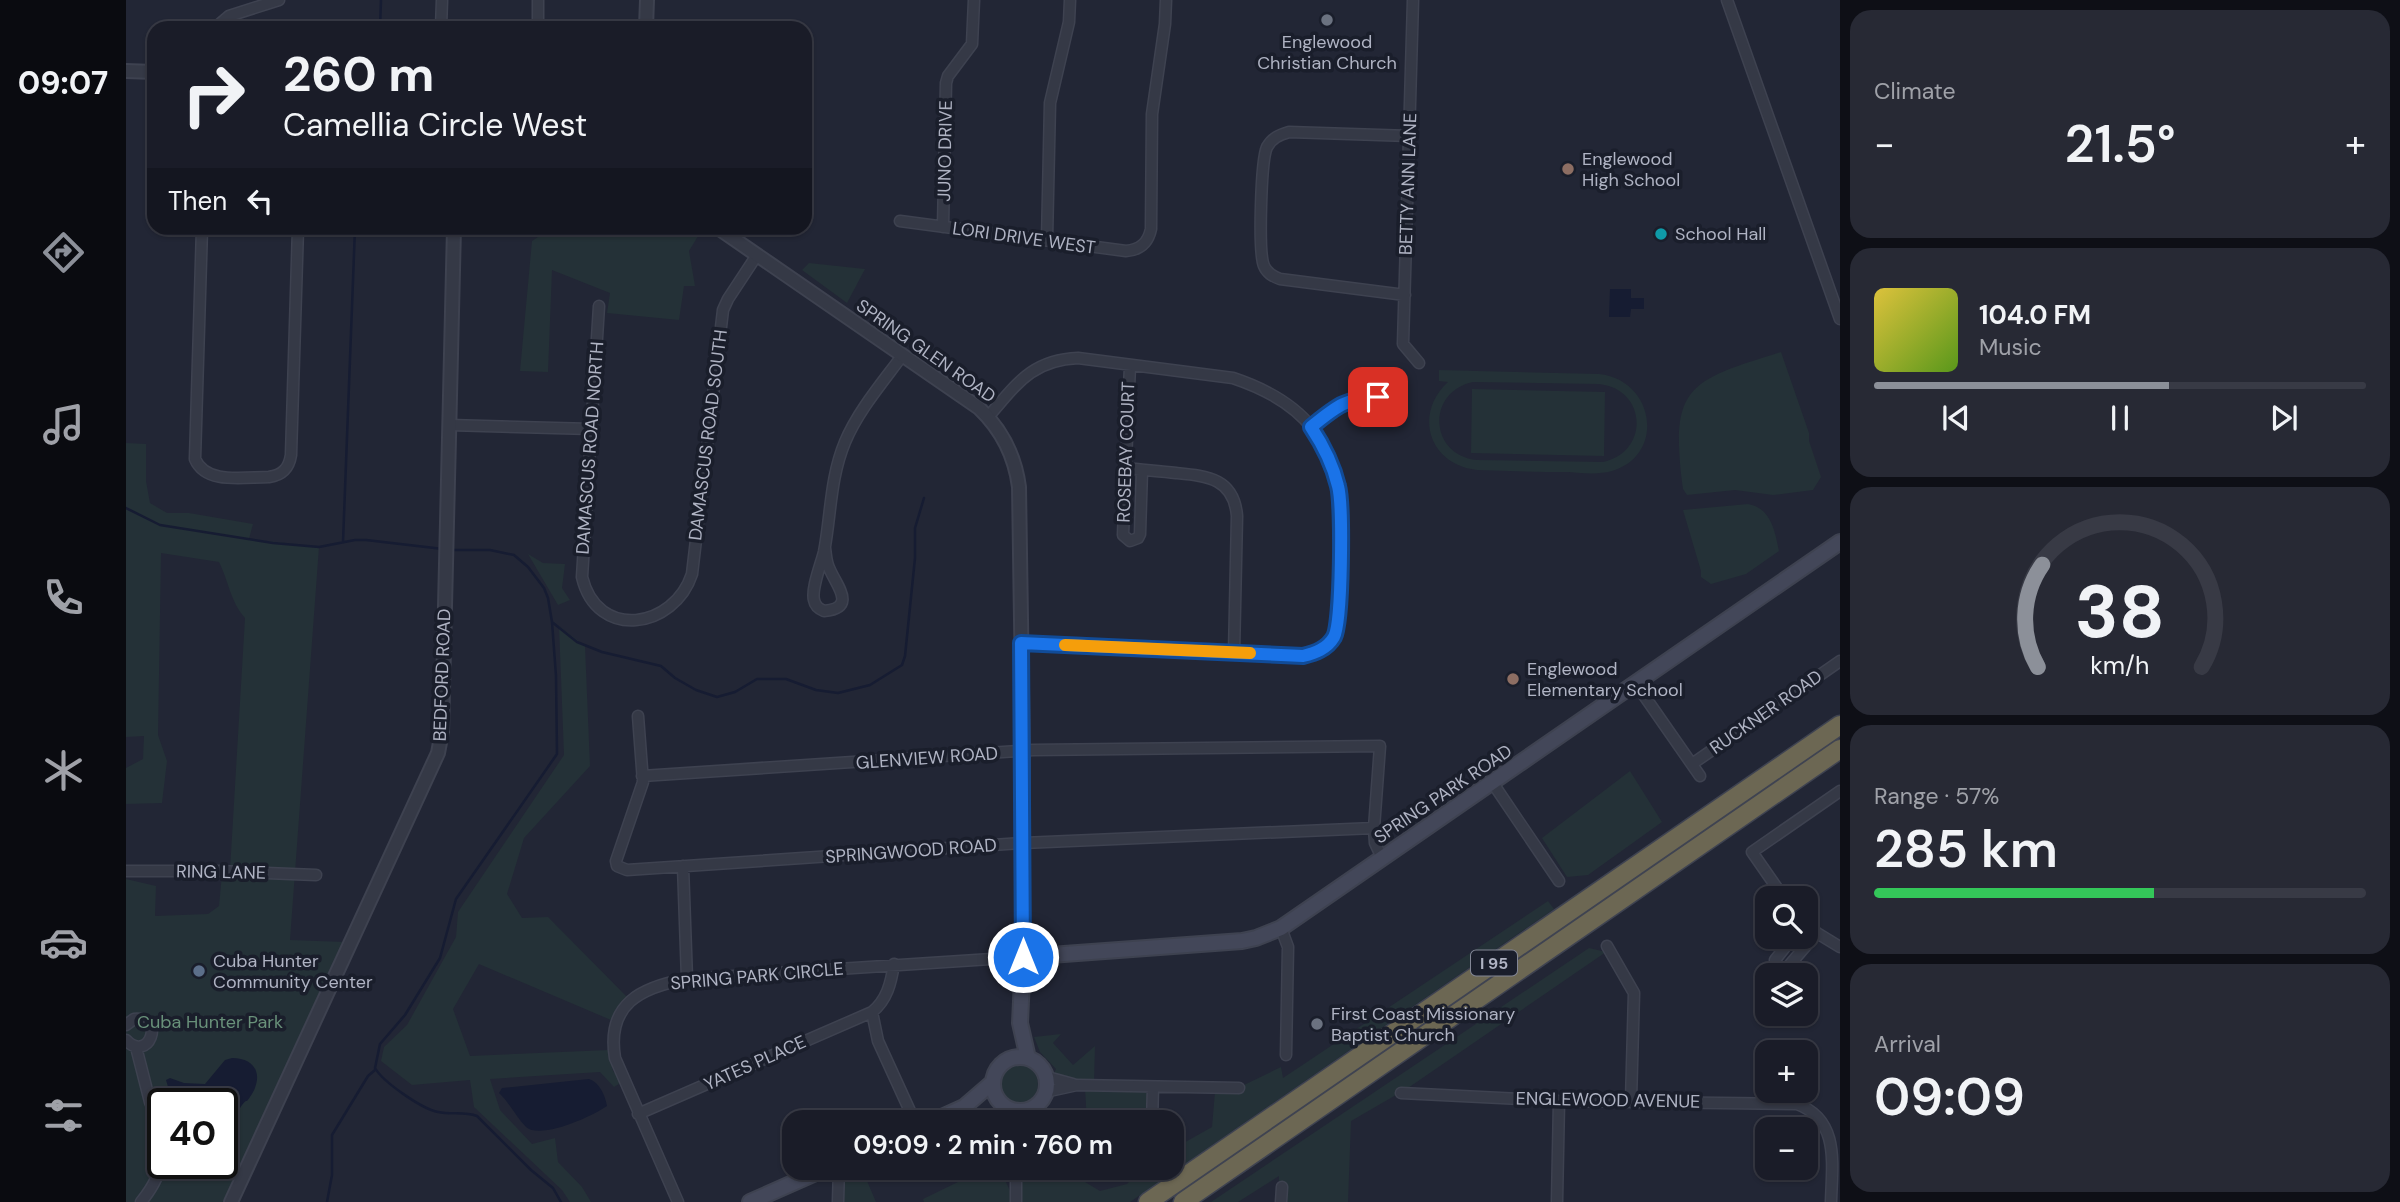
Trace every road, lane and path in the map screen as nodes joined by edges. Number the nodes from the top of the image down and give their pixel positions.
1 (279, 0) edge
2 (442, 0) edge
3 (538, 0) edge
4 (648, 0) edge
5 (974, 0) edge
6 (1070, 0) edge
7 (1166, 0) edge
8 (1413, 0) edge
9 (1727, 0) edge
10 (223, 21) edge
11 (441, 21) edge
12 (538, 21) edge
13 (646, 21) edge
14 (126, 71) edge
15 (147, 72) edge
16 (1410, 136) junction
17 (900, 221) dead end
18 (943, 227) junction
19 (202, 235) edge
20 (298, 235) edge
21 (454, 235) edge
22 (728, 235) edge
23 (1047, 240) junction
24 (757, 255) junction
25 (1405, 295) junction
26 (599, 306) dead end
27 (1840, 318) edge
28 (902, 356) junction
29 (1419, 363) dead end
30 (1130, 365) junction
31 (1378, 397) dead end
32 (988, 418) junction
33 (449, 425) junction
34 (1311, 427) junction
35 (592, 429) junction
36 (1125, 468) junction
37 (1142, 470) junction
38 (1840, 542) edge
39 (825, 548) junction
40 (586, 589) joint
41 (1021, 643) junction
42 (1234, 653) junction
43 (1840, 661) edge
44 (1636, 684) junction
45 (638, 716) dead end
46 (1840, 725) edge
47 (1840, 749) edge
48 (1023, 752) junction
49 (1692, 764) junction
50 (642, 776) junction
51 (1700, 776) dead end
52 (1492, 782) junction
53 (1840, 791) edge
54 (1374, 828) junction
55 (1023, 844) junction
56 (1382, 858) junction
57 (682, 866) junction
58 (126, 871) edge
59 (316, 875) dead end
60 (1559, 881) dead end
61 (1776, 886) edge
62 (1281, 928) junction
63 (1818, 934) edge
64 (1607, 946) dead end
65 (1840, 947) edge
66 (1784, 949) edge
67 (1803, 949) edge
68 (1023, 957) junction
69 (894, 964) junction
70 (687, 979) junction
71 (872, 1012) junction
72 (1020, 1023) junction
73 (126, 1025) edge
74 (126, 1040) edge
75 (136, 1046) junction
76 (1286, 1055) dead end
77 (1012, 1058) junction
78 (1028, 1058) junction
79 (1044, 1073) junction
80 (993, 1082) junction
81 (1077, 1085) junction
82 (1153, 1087) junction
83 (147, 1088) edge
84 (1239, 1088) dead end
85 (1045, 1092) junction
86 (1401, 1093) dead end
87 (1559, 1101) junction
88 (1632, 1101) junction
89 (964, 1107) junction
90 (910, 1110) edge
91 (957, 1110) edge
92 (1007, 1110) edge
93 (1031, 1110) edge
94 (1152, 1110) edge
95 (638, 1114) junction
96 (157, 1179) edge
97 (800, 1180) edge
98 (839, 1180) edge
99 (1016, 1180) edge
100 (1282, 1188) dead end
101 (142, 1202) edge
102 (231, 1202) edge
103 (678, 1202) edge
104 (750, 1202) edge
105 (838, 1202) edge
106 (1016, 1202) edge
107 (1148, 1202) edge
108 (1183, 1202) edge
109 (1281, 1202) edge
110 (1557, 1202) edge
111 (1831, 1202) edge

1 - 10 street
2 - 11 street
3 - 12 street
4 - 13 street
5 - 18 street, JUNO DRIVE
6 - 23 street
7 - 23 street, LORI DRIVE WEST
8 - 16 street, BETTY ANN LANE
9 - 27 street
14 - 15 street
16 - 25 street, BETTY ANN LANE
16 - 25 street
17 - 18 street, LORI DRIVE WEST
18 - 23 street, LORI DRIVE WEST
19 - 20 street
21 - 33 street, BEDFORD ROAD
22 - 24 street, SPRING GLEN ROAD
24 - 28 street, SPRING GLEN ROAD
24 - 40 street, DAMASCUS ROAD SOUTH
25 - 29 street, BETTY ANN LANE
26 - 35 street, DAMASCUS ROAD NORTH
28 - 32 street, SPRING GLEN ROAD
28 - 39 street
30 - 32 street
30 - 34 street
30 - 36 street, ROSEBAY COURT
31 - 34 street
32 - 41 street, SPRING GLEN ROAD
33 - 35 street
33 - 102 street, BEDFORD ROAD
34 - 42 street
35 - 40 street, DAMASCUS ROAD NORTH
36 - 37 street
36 - 37 street, ROSEBAY COURT
37 - 42 street
38 - 44 main road, SPRING PARK ROAD
39 - 39 street
41 - 42 street
41 - 48 street, SPRING GLEN ROAD
43 - 49 street, RUCKNER ROAD
44 - 49 street
44 - 52 main road, SPRING PARK ROAD
45 - 50 street
46 - 107 highway, I 95
47 - 108 highway, I 95
48 - 50 street, GLENVIEW ROAD
48 - 54 street, GLENVIEW ROAD
48 - 55 street, SPRING GLEN ROAD
49 - 51 street
50 - 57 street, SPRINGWOOD ROAD
52 - 56 main road, SPRING PARK ROAD
52 - 60 street
53 - 61 street
54 - 55 street, SPRINGWOOD ROAD
54 - 56 street
55 - 57 street, SPRINGWOOD ROAD
55 - 68 street, SPRING GLEN ROAD
56 - 62 main road, SPRING PARK ROAD
57 - 70 street
58 - 59 street, RING LANE
62 - 68 main road, SPRING PARK ROAD
62 - 76 street
63 - 65 street
64 - 88 street
66 - 67 street
68 - 69 street, SPRING PARK CIRCLE
68 - 72 main road, SPRING GLEN ROAD
69 - 70 street, SPRING PARK CIRCLE
69 - 71 street
70 - 95 street, SPRING PARK CIRCLE
71 - 90 street
71 - 95 street, YATES PLACE
72 - 77 main road, SPRING GLEN ROAD
72 - 78 main road, SPRING GLEN ROAD
73 - 75 street
74 - 75 street
75 - 83 street
77 - 78 main road
77 - 80 main road
78 - 79 main road
79 - 81 street
79 - 85 main road
80 - 89 main road
80 - 92 main road
81 - 82 street
81 - 85 street
82 - 84 street
82 - 94 street
85 - 93 main road
86 - 87 street, ENGLEWOOD AVENUE
87 - 88 street, ENGLEWOOD AVENUE
87 - 110 street
88 - 111 street, ENGLEWOOD AVENUE
89 - 91 main road
89 - 92 main road
95 - 103 street, SPRING PARK CIRCLE
96 - 101 street
97 - 104 main road
98 - 105 street
99 - 106 street
100 - 109 street

